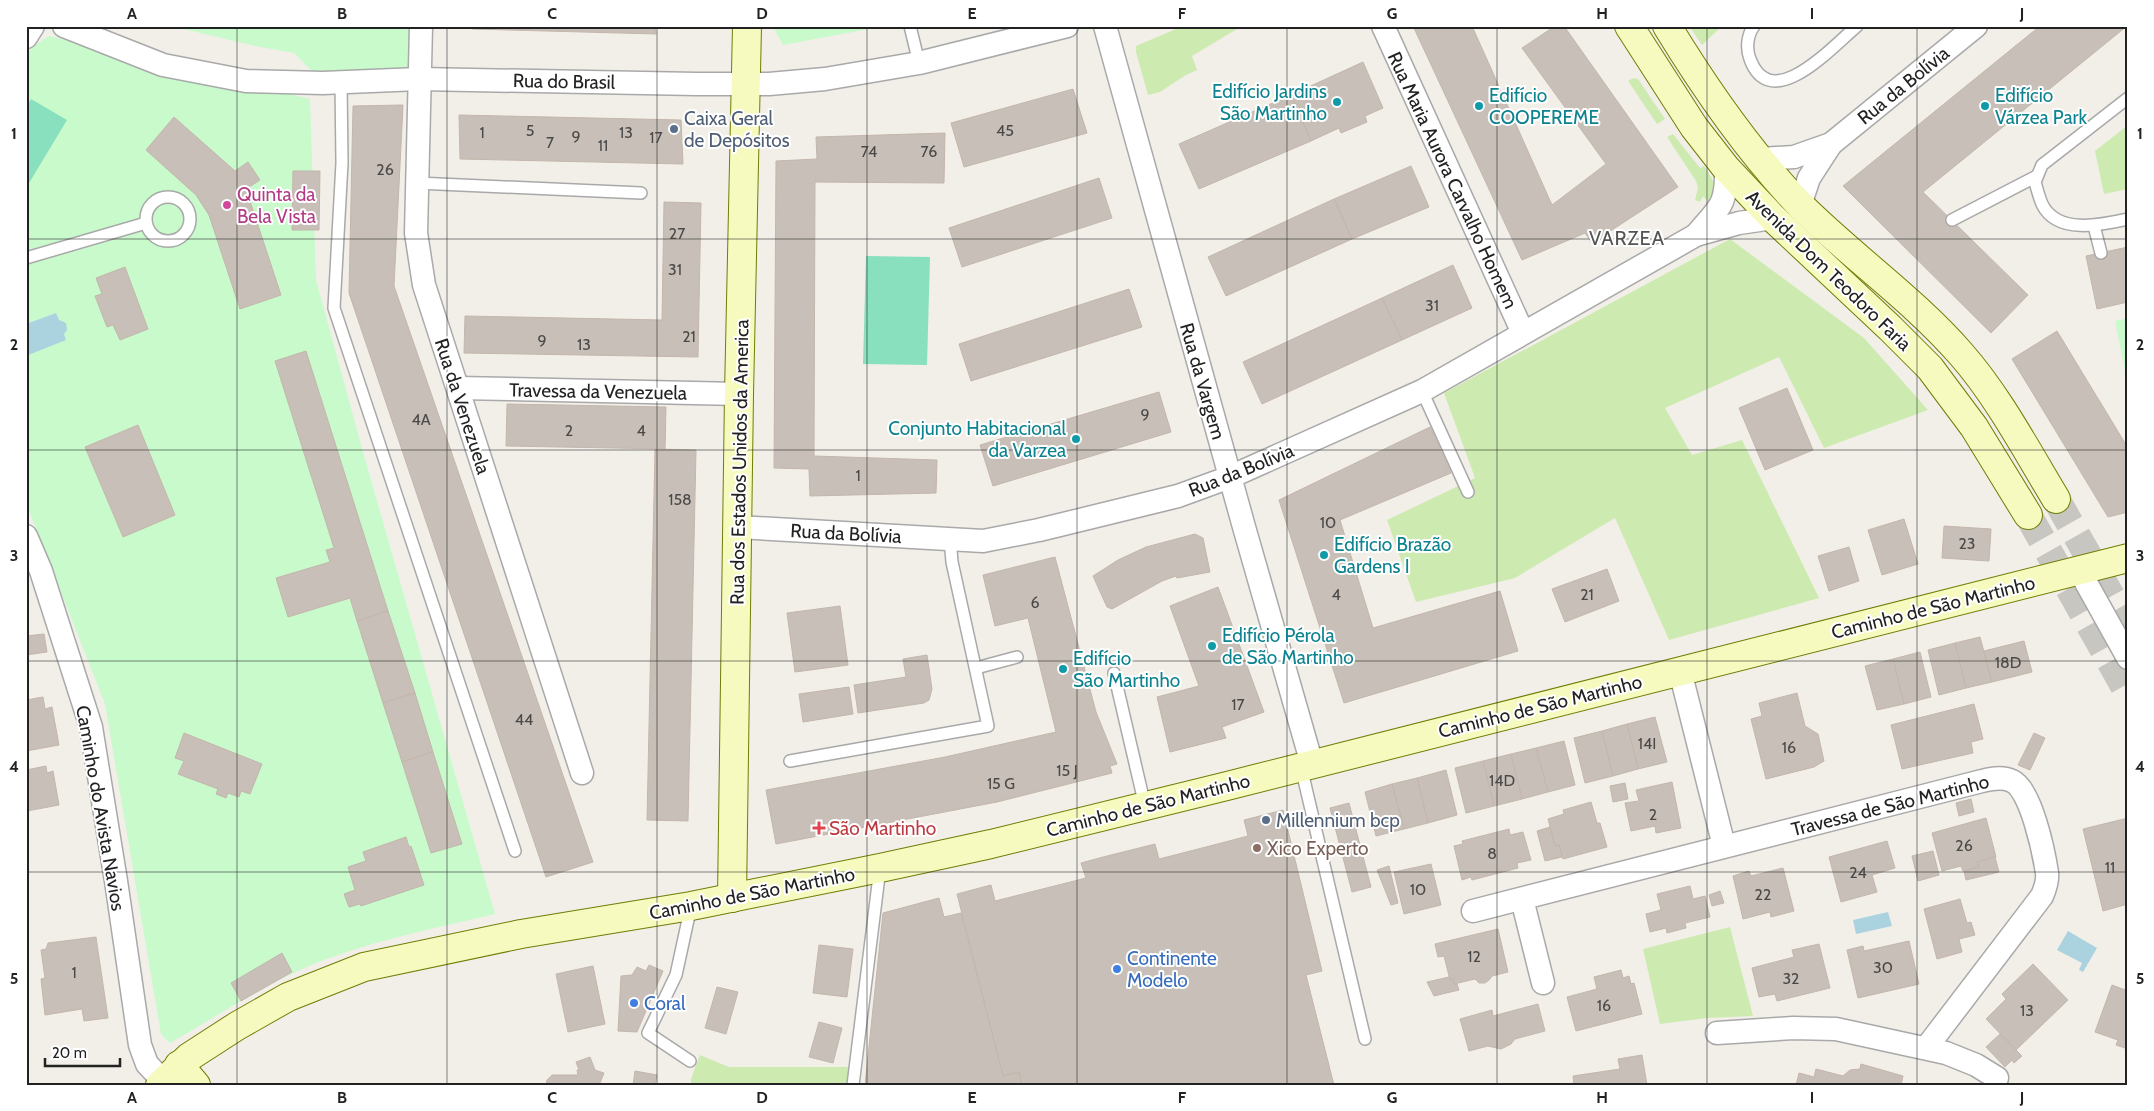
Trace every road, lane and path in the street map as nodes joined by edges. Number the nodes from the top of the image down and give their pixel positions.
1 (33, 26) edge
2 (64, 26) edge
3 (421, 26) edge
4 (747, 26) edge
5 (910, 26) edge
6 (1067, 26) edge
7 (1105, 26) edge
8 (1383, 26) edge
9 (1630, 26) edge
10 (1667, 26) edge
11 (1754, 26) edge
12 (1856, 26) edge
13 (1976, 26) edge
14 (26, 37) edge
15 (919, 63) junction
16 (419, 79) junction
17 (341, 82) junction
18 (747, 84) junction
19 (2128, 98) edge
20 (1831, 144) junction
21 (1760, 159) junction
22 (1726, 168) junction
23 (2037, 176) junction
24 (417, 184) junction
25 (641, 193) dead end
26 (1800, 204) junction
27 (1773, 218) junction
28 (2128, 219) edge
29 (1952, 220) dead end
30 (146, 223) dead end
31 (2094, 226) junction
32 (1696, 235) junction
33 (2100, 253) dead end
34 (26, 258) edge
35 (1523, 333) junction
36 (458, 388) junction
37 (1422, 391) junction
38 (739, 394) junction
39 (1230, 478) junction
40 (1468, 492) dead end
41 (2056, 499) tunnel mouth
42 (2028, 515) tunnel mouth
43 (738, 527) junction
44 (26, 536) edge
45 (950, 539) junction
46 (2128, 558) edge
47 (2079, 570) junction
48 (1018, 657) dead end
49 (2128, 658) edge
50 (976, 668) junction
51 (1680, 671) junction
52 (1114, 673) dead end
53 (790, 761) dead end
54 (1307, 765) junction
55 (582, 773) dead end
56 (1145, 806) junction
57 (1724, 846) junction
58 (515, 851) dead end
59 (880, 868) junction
60 (732, 898) junction
61 (1522, 898) junction
62 (692, 906) junction
63 (1473, 911) dead end
64 (1543, 983) dead end
65 (1717, 1033) dead end
66 (1365, 1039) dead end
67 (1926, 1048) junction
68 (690, 1061) dead end
69 (1997, 1078) dead end
70 (174, 1079) edge
71 (853, 1085) edge

1 - 14 street
2 - 17 street, Rua do Brasil
3 - 16 street, Rua da Venezuela
4 - 18 main road, Rua dos Estados Unidos da America
5 - 15 lane
6 - 15 street, Rua do Brasil
7 - 39 street, Rua da Vargem
8 - 35 street, Rua Maria Aurora Carvalho Homem
9 - 22 main road, Avenida Dom Teodoro Faria
10 - 21 main road, Avenida Dom Teodoro Faria
11 - 12 lane
13 - 20 street, Rua da Bolívia
15 - 18 street, Rua do Brasil
16 - 17 street, Rua do Brasil
16 - 18 street, Rua do Brasil
16 - 24 street, Rua da Venezuela
17 - 58 lane
18 - 38 main road, Rua dos Estados Unidos da America
19 - 23 lane
20 - 21 street, Rua da Bolívia
20 - 26 street, Rua da Bolívia
21 - 26 main road, Avenida Dom Teodoro Faria
22 - 27 main road, Avenida Dom Teodoro Faria
22 - 32 street, Rua da Bolívia
23 - 29 lane
23 - 31 lane
24 - 25 lane
24 - 36 street, Rua da Venezuela
26 - 41 main road, Avenida Dom Teodoro Faria
27 - 32 street, Rua da Bolívia
27 - 42 main road, Avenida Dom Teodoro Faria
28 - 31 lane
30 - 34 lane
31 - 33 lane
32 - 35 street, Rua da Bolívia
35 - 37 street, Rua da Bolívia
36 - 38 street, Travessa da Venezuela
36 - 55 street, Rua da Venezuela
37 - 39 street, Rua da Bolívia
37 - 40 lane
38 - 43 main road, Rua dos Estados Unidos da America
39 - 45 street, Rua da Bolívia
39 - 54 street, Rua da Vargem
43 - 45 street, Rua da Bolívia
43 - 60 main road, Rua dos Estados Unidos da America
44 - 70 street, Caminho do Avista Navios
45 - 50 lane
46 - 47 main road, Caminho de São Martinho
47 - 49 street
47 - 51 main road, Caminho de São Martinho
48 - 50 lane
50 - 53 lane
51 - 54 main road, Caminho de São Martinho
51 - 57 street
52 - 56 lane
54 - 56 main road, Caminho de São Martinho
54 - 66 lane
56 - 59 main road, Caminho de São Martinho
57 - 61 street, Travessa de São Martinho
57 - 67 street, Travessa de São Martinho
59 - 60 main road, Caminho de São Martinho
59 - 71 lane
60 - 62 main road, Caminho de São Martinho
61 - 63 street, Travessa de São Martinho
61 - 64 street
62 - 68 lane
62 - 70 main road, Caminho de São Martinho
65 - 67 street
67 - 69 street

